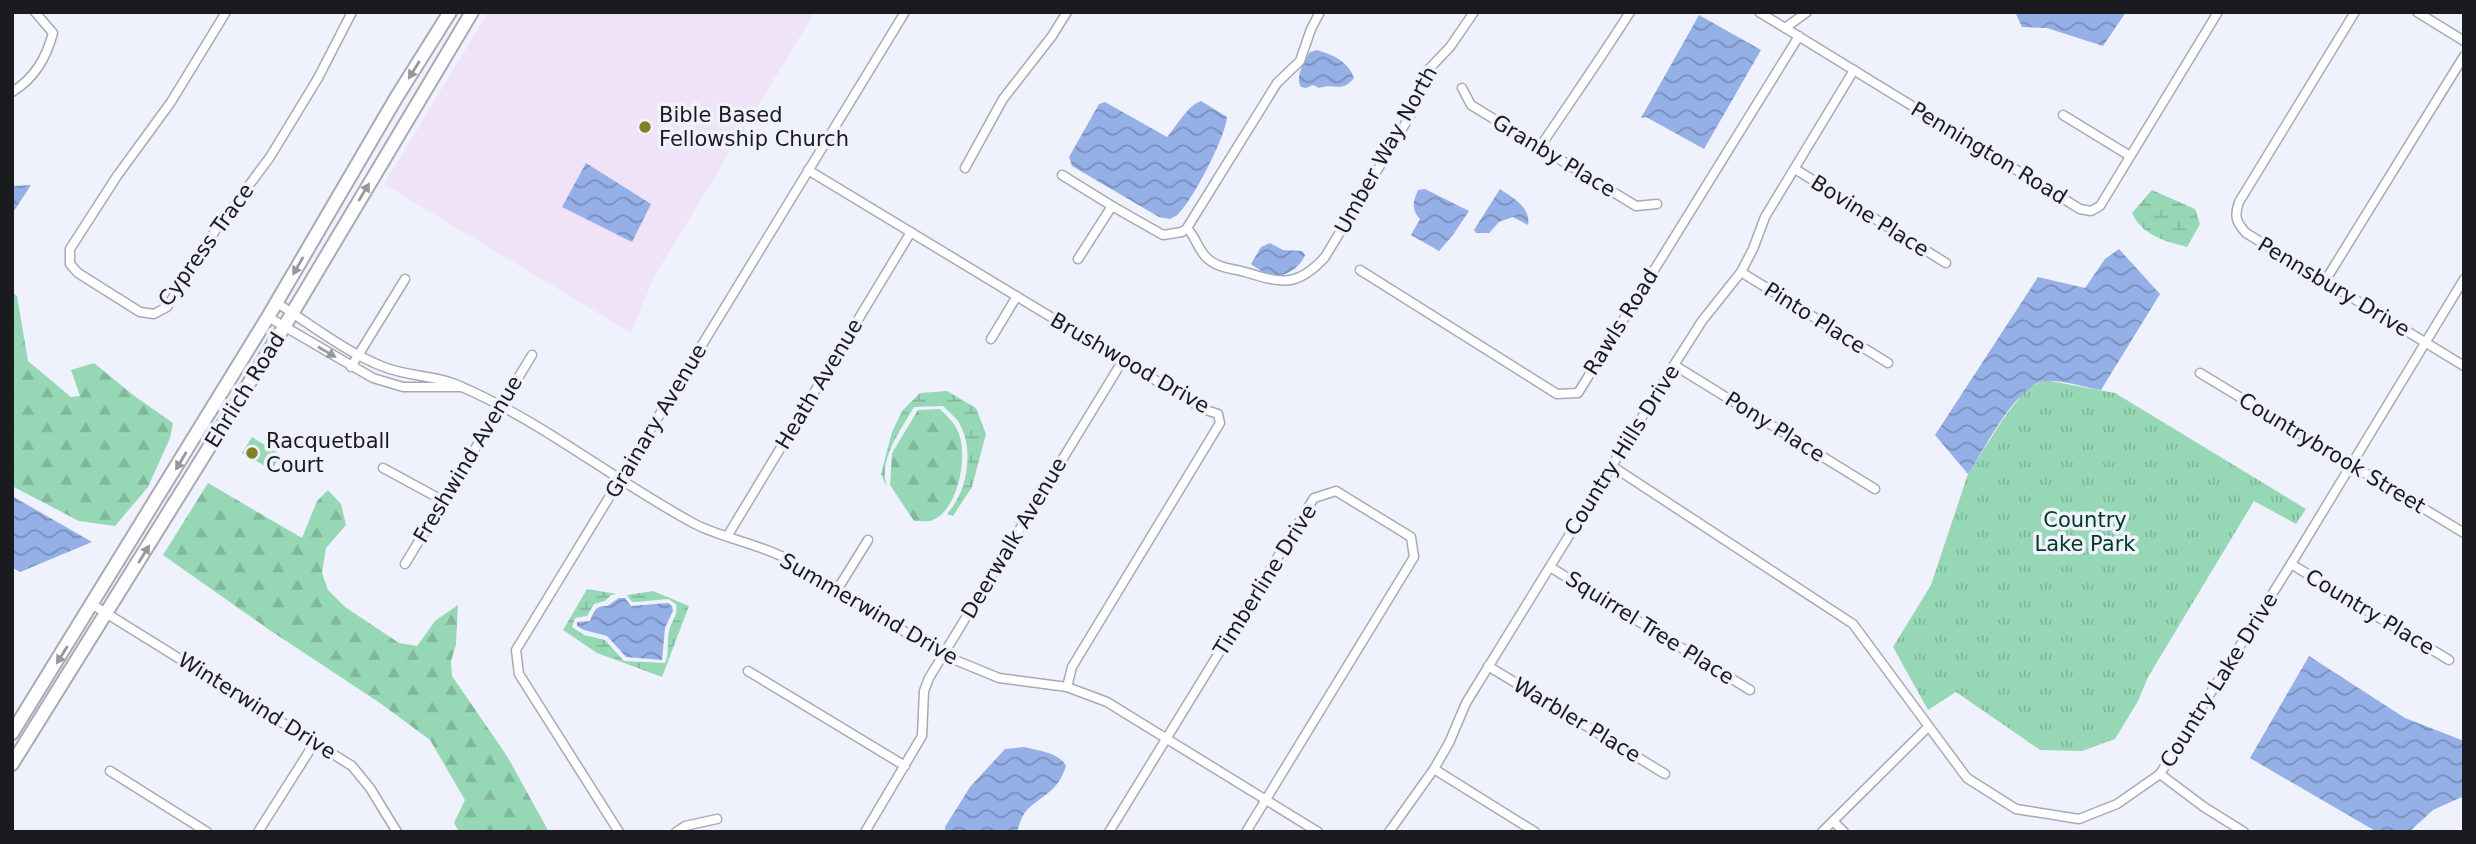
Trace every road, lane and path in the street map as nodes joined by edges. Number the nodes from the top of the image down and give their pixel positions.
1 (35, 12) edge
2 (226, 12) edge
3 (352, 12) edge
4 (450, 12) edge
5 (472, 12) edge
6 (905, 12) edge
7 (1067, 12) edge
8 (1320, 12) edge
9 (1474, 12) edge
10 (1759, 12) edge
11 (1807, 12) edge
12 (2218, 12) edge
13 (2355, 12) edge
14 (2417, 12) edge
15 (1627, 13) edge
16 (1785, 28) junction
17 (1799, 36) junction
18 (2464, 41) edge
19 (2464, 56) edge
20 (1854, 70) junction
21 (1462, 88) dead end
22 (12, 92) edge
23 (2063, 115) dead end
24 (1540, 148) junction
25 (2130, 156) junction
26 (965, 168) dead end
27 (1795, 169) junction
28 (808, 170) junction
29 (1062, 175) dead end
30 (1657, 204) dead end
31 (1112, 206) junction
32 (1187, 228) junction
33 (911, 232) junction
34 (1078, 259) dead end
35 (1946, 263) dead end
36 (1360, 270) dead end
37 (1741, 272) junction
38 (405, 279) dead end
39 (2464, 279) edge
40 (2325, 281) junction
41 (1017, 296) junction
42 (276, 303) junction
43 (292, 313) junction
44 (268, 317) junction
45 (284, 327) junction
46 (991, 339) dead end
47 (2425, 342) junction
48 (359, 354) junction
49 (532, 355) dead end
50 (1123, 360) junction
51 (1888, 363) dead end
52 (1674, 365) junction
53 (2464, 366) edge
54 (351, 367) junction
55 (2200, 373) dead end
56 (463, 387) junction
57 (501, 406) junction
58 (2351, 465) junction
59 (1612, 466) junction
60 (383, 468) dead end
61 (621, 479) junction
62 (1875, 489) dead end
63 (442, 500) junction
64 (2464, 533) edge
65 (728, 535) junction
66 (868, 540) dead end
67 (405, 564) dead end
68 (2291, 564) junction
69 (1550, 567) junction
70 (837, 590) junction
71 (93, 605) junction
72 (108, 612) junction
73 (943, 655) junction
74 (2449, 660) dead end
75 (1488, 666) junction
76 (748, 671) dead end
77 (1067, 687) junction
78 (1749, 690) dead end
79 (1928, 727) junction
80 (12, 733) edge
81 (1167, 738) junction
82 (315, 742) junction
83 (12, 764) edge
84 (905, 766) junction
85 (1434, 769) junction
86 (110, 771) dead end
87 (1665, 774) dead end
88 (2160, 774) junction
89 (1266, 799) junction
90 (717, 819) dead end
91 (1833, 821) junction
92 (207, 832) edge
93 (258, 832) edge
94 (397, 832) edge
95 (619, 832) edge
96 (676, 832) edge
97 (865, 832) edge
98 (1109, 832) edge
99 (1246, 832) edge
100 (1318, 832) edge
101 (1389, 832) edge
102 (1535, 832) edge
103 (1822, 832) edge
104 (1844, 832) edge
105 (2244, 832) edge

1 - 22 street
2 - 3 street, Cypress Trace
4 -> 42 main road, Ehrlich Road
43 -> 5 main road, Ehrlich Road
6 - 28 street, Grainary Avenue
7 - 26 street
8 - 32 street
9 - 32 street, Umber Way North
10 - 16 street, Pennington Road
11 - 16 street
12 - 25 street, Pennington Road
13 - 40 street, Pennsbury Drive
14 - 18 street
15 - 24 street
16 - 17 street, Pennington Road
17 - 20 street, Pennington Road
17 - 36 street, Rawls Road
19 - 40 street
20 - 25 street, Pennington Road
20 - 27 street, Country Hills Drive
21 - 24 street, Granby Place
23 - 25 street
24 - 30 street, Granby Place
27 - 35 street, Bovine Place
27 - 37 street, Country Hills Drive
28 - 33 street, Brushwood Drive
28 - 61 street, Grainary Avenue
29 - 31 street
31 - 32 street
31 - 34 street
33 - 41 street, Brushwood Drive
33 - 65 street, Heath Avenue
37 - 51 street, Pinto Place
37 - 52 street, Country Hills Drive
38 - 48 street
39 - 47 street, Country Lake Drive
40 - 47 street, Pennsbury Drive
41 - 46 street
41 - 50 street, Brushwood Drive
42 - 43 street, Summerwind Drive
42 - 44 main road, Ehrlich Road
43 - 45 main road, Ehrlich Road
43 - 48 street, Summerwind Drive
44 - 45 street, Summerwind Drive
44 -> 71 main road, Ehrlich Road
45 -> 54 street, Summerwind Drive
72 -> 45 main road, Ehrlich Road
47 - 53 street, Pennsbury Drive
47 - 58 street, Country Lake Drive
48 - 54 street
48 - 56 street, Summerwind Drive
49 - 57 street, Freshwind Avenue
50 - 73 street, Deerwalk Avenue
50 - 77 street, Brushwood Drive
52 - 59 street, Country Hills Drive
52 - 62 street, Pony Place
54 - 56 street, Summerwind Drive
55 - 58 street, Countrybrook Street
56 - 57 street, Summerwind Drive
57 - 61 street, Summerwind Drive
57 - 63 street, Freshwind Avenue
58 - 64 street, Countrybrook Street
58 - 68 street, Country Lake Drive
59 - 69 street, Country Hills Drive
59 - 79 street, Country Lake Drive
60 - 63 street
61 - 65 street, Summerwind Drive
61 - 95 street, Grainary Avenue
63 - 67 street, Freshwind Avenue
65 - 70 street, Summerwind Drive
66 - 70 street
68 - 74 street, Country Place
68 - 88 street, Country Lake Drive
69 - 75 street, Country Hills Drive
69 - 78 street, Squirrel Tree Place
70 - 73 street, Summerwind Drive
71 - 72 street, Winterwind Drive
71 -> 80 main road, Ehrlich Road
72 - 82 street, Winterwind Drive
72 - 83 main road, Ehrlich Road
73 - 77 street, Summerwind Drive
73 - 84 street, Deerwalk Avenue
75 - 85 street, Country Hills Drive
75 - 87 street, Warbler Place
76 - 84 street
77 - 81 street, Summerwind Drive
79 - 88 street, Country Lake Drive
79 - 91 street
81 - 89 street, Summerwind Drive
81 - 89 street, Timberline Drive
81 - 98 street, Timberline Drive
82 - 93 street
82 - 94 street, Winterwind Drive
84 - 97 street, Deerwalk Avenue
85 - 101 street, Country Hills Drive
85 - 102 street
86 - 92 street
88 - 105 street
89 - 99 street, Timberline Drive
89 - 100 street, Summerwind Drive
90 - 96 street
91 - 103 street
91 - 104 street

